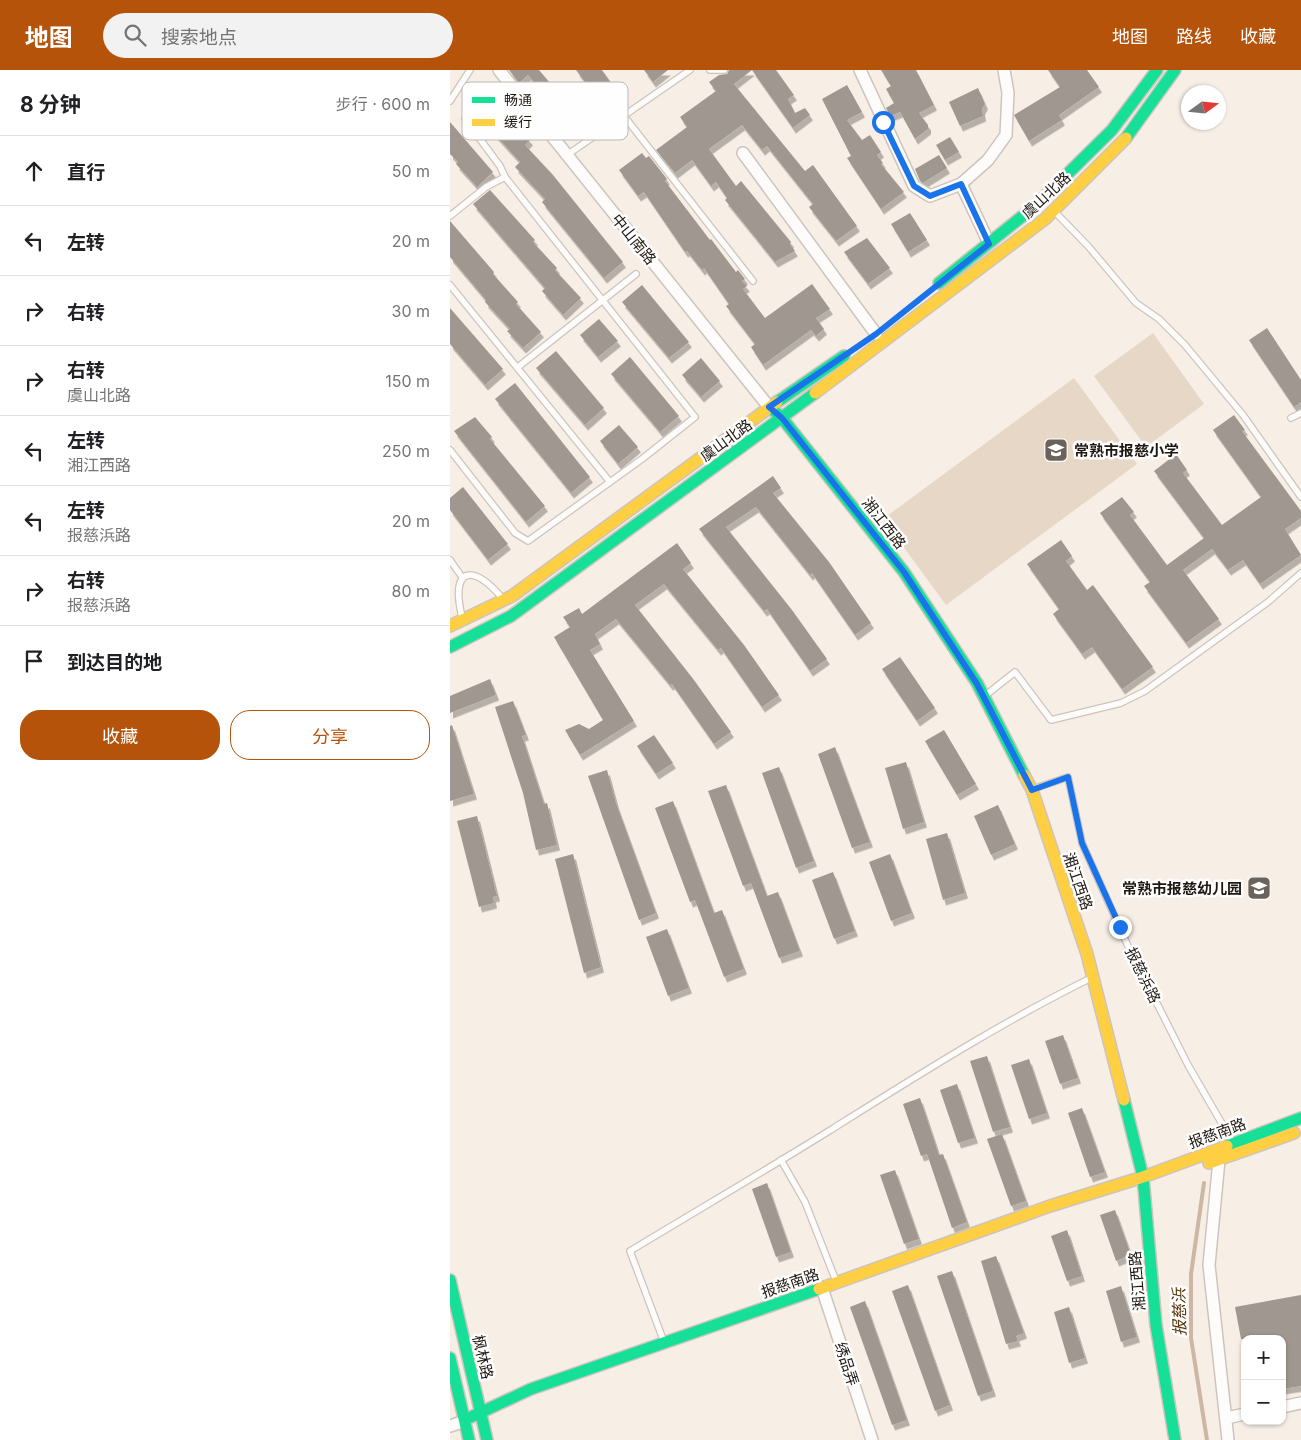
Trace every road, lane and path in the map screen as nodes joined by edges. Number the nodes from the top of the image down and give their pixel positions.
1 (470, 70) edge
2 (499, 70) edge
3 (690, 70) edge
4 (710, 70) edge
5 (724, 70) edge
6 (860, 70) edge
7 (1004, 70) edge
8 (1157, 70) edge
9 (1175, 70) edge
10 (462, 82) edge
11 (509, 82) edge
12 (462, 83) edge
13 (450, 102) edge
14 (628, 113) edge
15 (628, 121) edge
16 (481, 140) edge
17 (555, 140) edge
18 (589, 140) edge
19 (743, 153) dead end
20 (567, 155) junction
21 (506, 177) junction
22 (961, 184) junction
23 (1054, 210) junction
24 (450, 216) edge
25 (989, 244) junction
26 (636, 274) dead end
27 (753, 281) dead end
28 (450, 285) edge
29 (604, 300) junction
30 (876, 334) junction
31 (518, 367) junction
32 (769, 407) junction
33 (1301, 414) edge
34 (782, 418) junction
35 (1291, 418) dead end
36 (450, 450) edge
37 (610, 482) junction
38 (1301, 497) edge
39 (450, 560) edge
40 (1301, 573) edge
41 (462, 577) junction
42 (503, 600) junction
43 (454, 623) edge
44 (450, 647) edge
45 (984, 696) junction
46 (1032, 790) junction
47 (1093, 977) junction
48 (1301, 1118) edge
49 (1301, 1130) edge
50 (1233, 1143) junction
51 (781, 1160) junction
52 (1219, 1160) junction
53 (1143, 1177) junction
54 (450, 1280) edge
55 (837, 1283) junction
56 (822, 1288) junction
57 (664, 1342) junction
58 (450, 1358) edge
59 (1301, 1403) edge
60 (1286, 1406) edge
61 (481, 1412) junction
62 (1241, 1415) edge
63 (1226, 1418) junction
64 (465, 1421) junction
65 (450, 1426) edge
66 (469, 1440) edge
67 (488, 1440) edge
68 (872, 1440) edge
69 (1175, 1440) edge
70 (1228, 1440) edge

1 - 10 lane
2 - 11 street, 中山南路
3 - 14 lane
4 - 5 lane
6 - 22 street
7 - 22 street
8 - 25 street, 虞山北路
9 - 23 street, 虞山北路
12 - 13 lane
15 - 27 lane
16 - 21 lane
17 - 20 street, 中山南路
18 - 20 lane
19 - 30 street
20 - 32 street, 中山南路
21 - 24 lane
21 - 29 lane
22 - 25 street
23 - 34 street, 虞山北路
23 - 38 lane
25 - 30 street, 虞山北路
26 - 29 lane
28 - 31 lane
29 - 31 lane
29 - 37 lane
30 - 32 street, 虞山北路
31 - 37 lane
32 - 34 street, 湘江西路
32 - 42 street, 虞山北路
33 - 35 lane
34 - 44 street, 虞山北路
34 - 45 street, 湘江西路
36 - 37 lane
39 - 41 lane
40 - 45 lane
41 - 42 lane
41 - 43 lane
42 - 43 street, 虞山北路
45 - 46 street, 湘江西路
46 - 47 street, 湘江西路
46 - 50 lane, 报慈浜路
47 - 51 lane
47 - 53 street, 湘江西路
48 - 50 street, 报慈南路
49 - 52 street, 报慈南路
50 - 53 street, 报慈南路
51 - 55 lane
51 - 57 lane
52 - 53 street, 报慈南路
52 - 63 street
53 - 55 street, 报慈南路
53 - 69 street, 湘江西路
54 - 61 street, 枫林路
55 - 56 street, 报慈南路
56 - 57 street, 报慈南路
56 - 68 street, 绣品弄
57 - 61 street, 报慈南路
58 - 64 street
59 - 60 street
61 - 64 street, 报慈南路
61 - 67 street, 枫林路
62 - 63 street
63 - 70 street
64 - 65 street, 报慈南路
64 - 66 street

